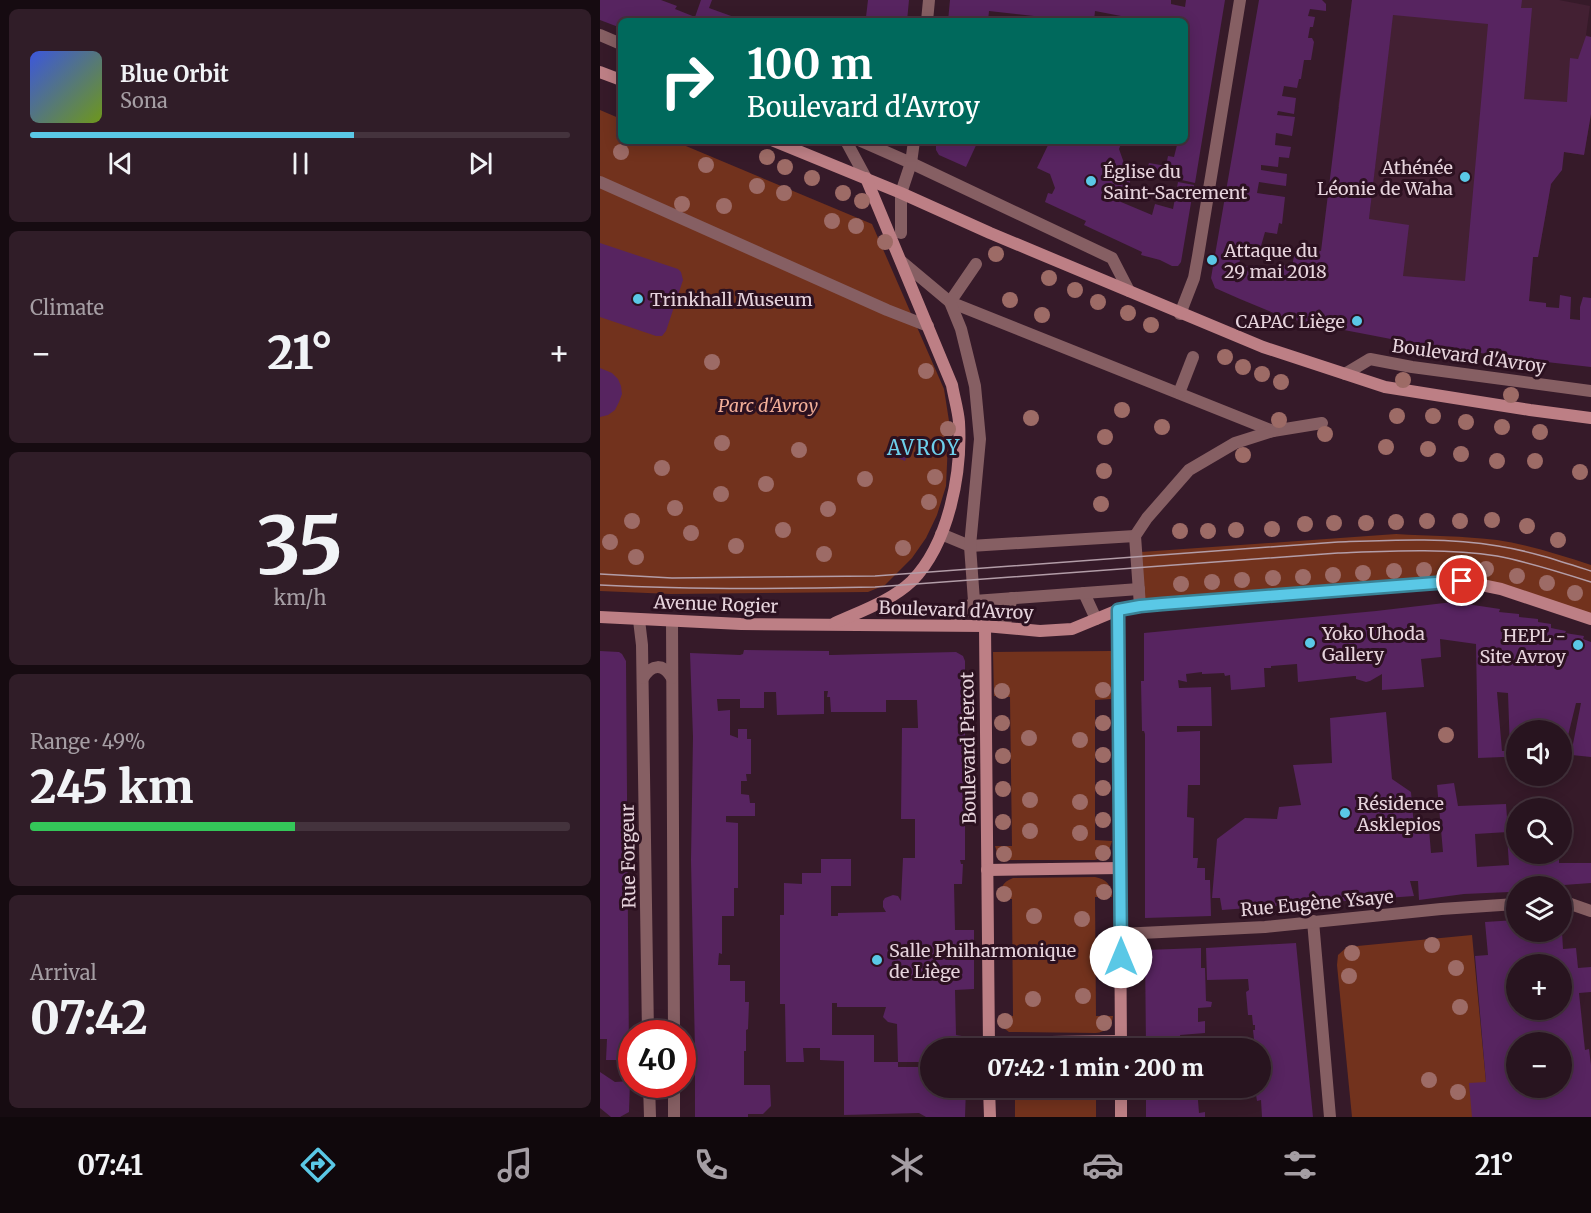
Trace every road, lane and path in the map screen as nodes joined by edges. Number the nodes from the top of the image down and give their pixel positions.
1 (929, 0) edge
2 (1240, 0) edge
3 (927, 18) edge
4 (600, 35) edge
5 (618, 43) edge
6 (600, 72) edge
7 (618, 79) edge
8 (781, 144) edge
9 (848, 144) edge
10 (868, 144) edge
11 (914, 144) edge
12 (911, 163) junction
13 (866, 178) junction
14 (600, 182) edge
15 (901, 193) junction
16 (901, 233) dead end
17 (901, 261) junction
18 (976, 264) dead end
19 (1129, 291) junction
20 (950, 302) junction
21 (1180, 314) junction
22 (928, 326) junction
23 (1192, 357) dead end
24 (1345, 374) junction
25 (1591, 391) edge
26 (1179, 393) junction
27 (1591, 418) edge
28 (1322, 423) dead end
29 (1273, 431) junction
30 (941, 534) junction
31 (1135, 536) junction
32 (970, 546) junction
33 (1139, 589) junction
34 (1084, 593) junction
35 (1012, 598) junction
36 (974, 601) junction
37 (1140, 606) junction
38 (1118, 610) junction
39 (600, 617) edge
40 (1096, 619) junction
41 (1591, 619) edge
42 (639, 620) junction
43 (672, 621) junction
44 (832, 625) junction
45 (954, 625) junction
46 (985, 626) junction
47 (1004, 627) junction
48 (643, 678) junction
49 (672, 678) junction
50 (1120, 868) junction
51 (987, 870) junction
52 (1572, 904) edge
53 (1506, 905) edge
54 (1591, 910) edge
55 (1313, 921) junction
56 (1120, 934) junction
57 (648, 1020) edge
58 (674, 1020) edge
59 (989, 1038) edge
60 (1121, 1038) edge
61 (649, 1098) edge
62 (674, 1098) edge
63 (989, 1098) edge
64 (1121, 1098) edge
65 (650, 1117) edge
66 (674, 1117) edge
67 (990, 1117) edge
68 (1121, 1117) edge
69 (1330, 1117) edge

1 - 3 street
2 - 21 street
4 - 5 street
6 - 7 street
8 - 13 street
9 - 13 street, Boulevard d'Avroy
10 - 12 street
11 - 12 street
12 - 15 street
12 - 19 street
13 - 15 street
13 - 17 street, Boulevard d'Avroy
14 - 22 street
15 - 16 street
15 - 19 street
17 - 20 street
17 - 22 street, Boulevard d'Avroy
18 - 20 street
19 - 21 street
20 - 26 street
20 - 32 street
21 - 24 street
22 - 30 street, Boulevard d'Avroy
23 - 26 street
24 - 25 street, Boulevard d'Avroy
24 - 27 street
26 - 29 street
28 - 29 street
29 - 31 street
30 - 32 street
30 - 44 street, Boulevard d'Avroy
31 - 32 street
31 - 33 street
32 - 36 street
33 - 34 street
33 - 37 street
34 - 35 street
34 - 40 street
35 - 36 street
35 - 47 street
36 - 45 street
37 - 38 street, Boulevard d'Avroy
37 - 41 street, Boulevard d'Avroy
38 - 40 street, Boulevard d'Avroy
38 - 50 street, Boulevard Piercot
39 - 42 street, Avenue Rogier
40 - 47 street, Boulevard d'Avroy
42 - 43 street, Avenue Rogier
42 - 48 street, Rue Forgeur
43 - 44 street, Avenue Rogier
43 - 49 street
44 - 45 street, Boulevard d'Avroy
45 - 46 street, Boulevard d'Avroy
46 - 47 street, Boulevard d'Avroy
46 - 51 street, Boulevard Piercot
48 - 49 street
48 - 57 street, Rue Forgeur
49 - 58 street
50 - 51 street
50 - 56 street, Boulevard Piercot
51 - 59 street, Boulevard Piercot
52 - 54 street
53 - 55 street, Rue Eugène Ysaye
55 - 56 street, Rue Eugène Ysaye
55 - 69 street
56 - 60 street, Boulevard Piercot
61 - 65 street
62 - 66 street
63 - 67 street
64 - 68 street

